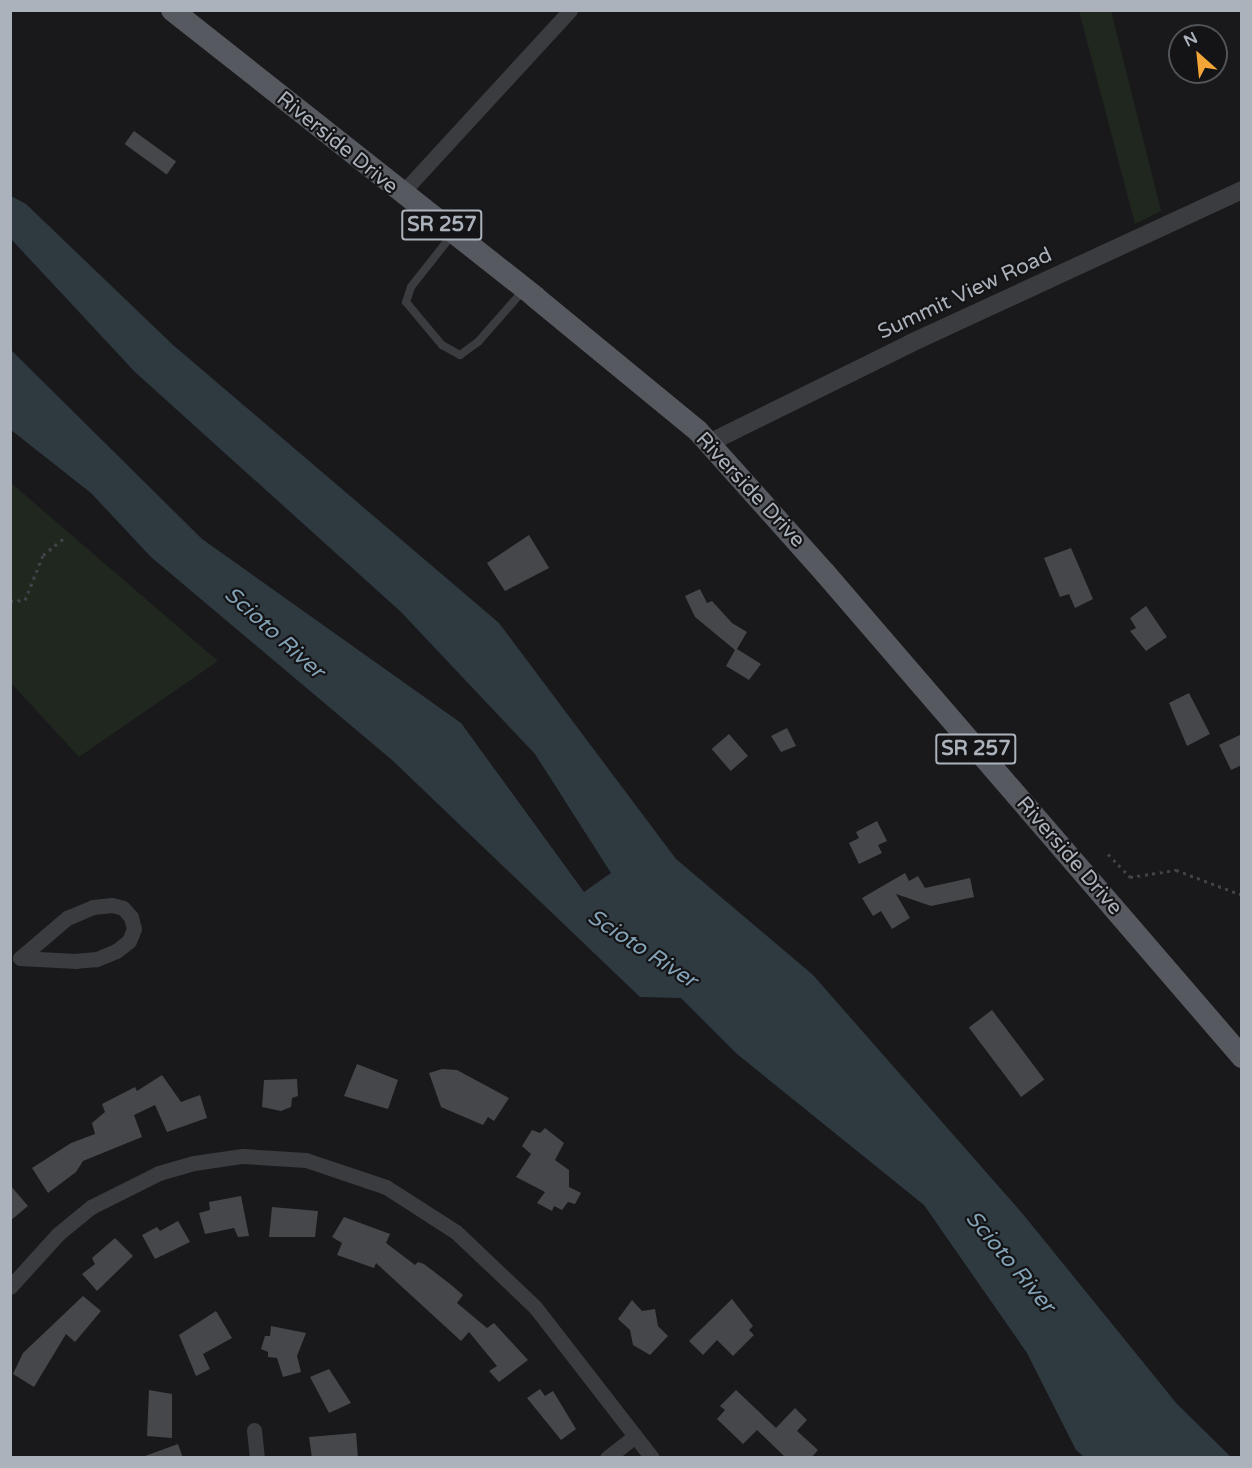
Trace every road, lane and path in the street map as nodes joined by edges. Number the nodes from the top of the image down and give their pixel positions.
1 (172, 10) edge
2 (570, 10) edge
3 (1242, 190) edge
4 (401, 194) junction
5 (453, 234) junction
6 (525, 289) junction
7 (709, 443) junction
8 (64, 538) dead end
9 (10, 601) edge
10 (1108, 854) dead end
11 (1242, 895) edge
12 (15, 960) edge
13 (1242, 1057) edge
14 (10, 1287) edge
15 (254, 1430) dead end
16 (633, 1438) junction
17 (256, 1458) edge
18 (607, 1458) edge
19 (652, 1458) edge

1 - 4 main road, Riverside Drive / SR 257
2 - 4 street
3 - 7 street, Summit View Road
4 - 5 main road, Riverside Drive / SR 257
5 - 6 main road, Riverside Drive / SR 257
5 - 6 lane
6 - 7 main road, Riverside Drive / SR 257
7 - 13 main road, Riverside Drive / SR 257
8 - 9 path
10 - 11 path
12 - 12 street
14 - 16 street
15 - 17 street
16 - 18 street
16 - 19 street

